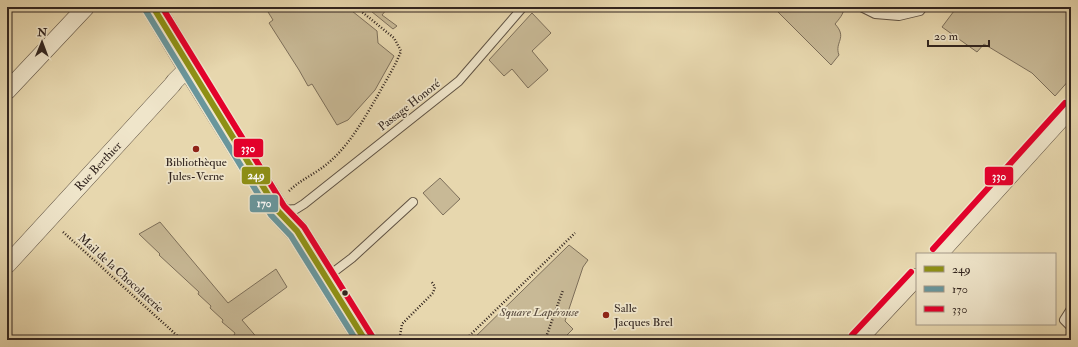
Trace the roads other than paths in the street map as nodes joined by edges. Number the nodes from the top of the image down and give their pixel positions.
1 (86, 7) edge
2 (153, 7) edge
3 (523, 7) edge
4 (861, 7) edge
5 (923, 7) edge
6 (189, 67) junction
7 (7, 91) edge
8 (1071, 108) edge
9 (413, 202) dead end
10 (287, 210) junction
11 (940, 253) edge
12 (7, 265) edge
13 (326, 277) junction
14 (916, 278) edge
15 (1071, 309) edge
16 (1071, 327) edge
17 (349, 340) edge
18 (365, 340) edge
19 (858, 340) edge

1 - 7 street
2 - 6 main road
3 - 10 lane, Passage Honoré
4 - 5 lane
6 - 10 main road
6 - 12 street, Rue Berthier
8 - 11 street
9 - 13 lane
10 - 13 main road
10 - 17 main road
13 - 18 main road
14 - 19 street
15 - 16 lane

